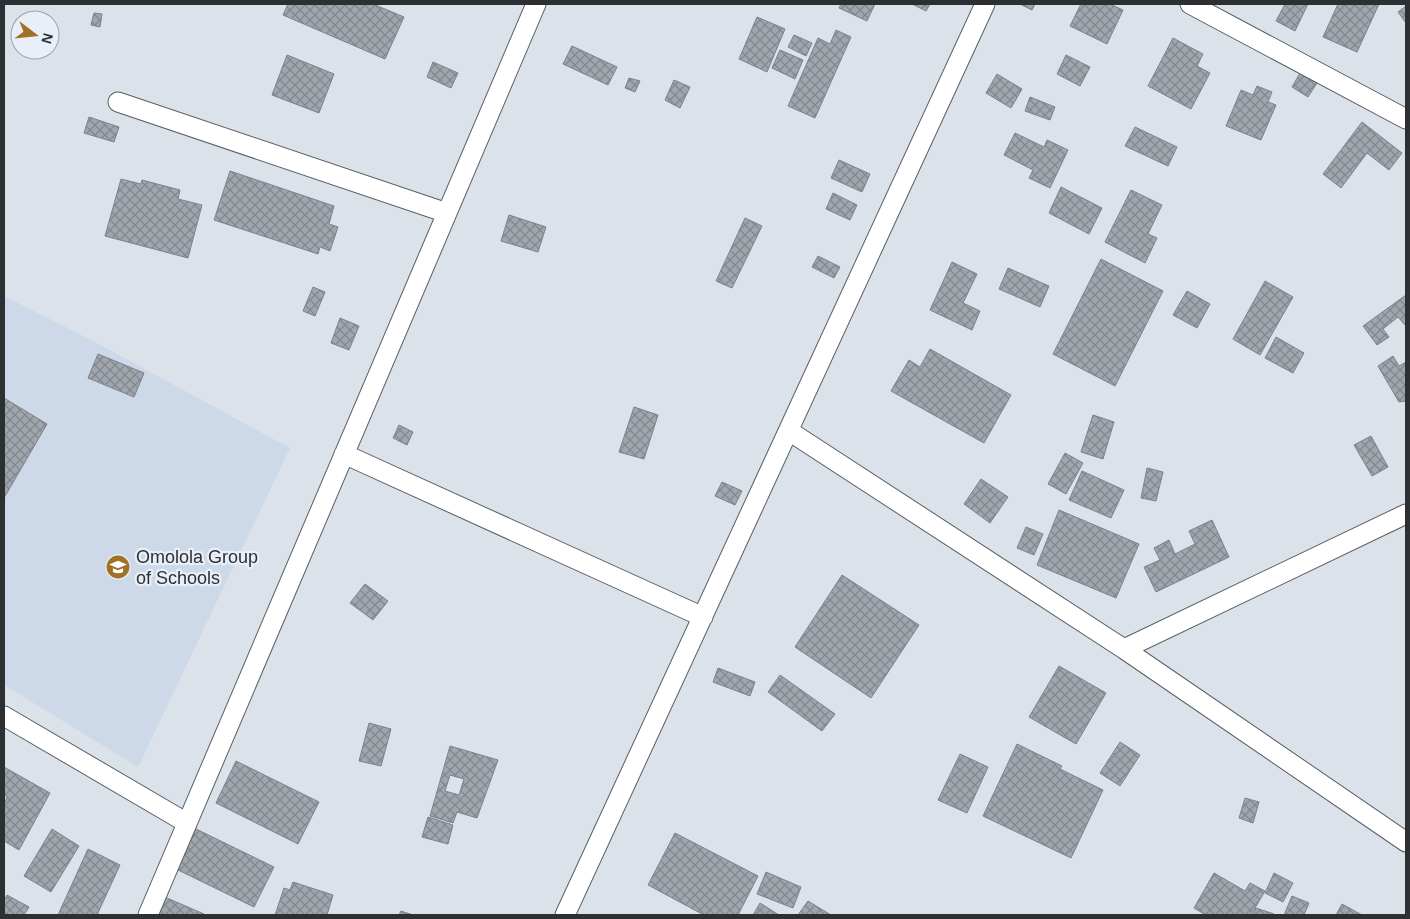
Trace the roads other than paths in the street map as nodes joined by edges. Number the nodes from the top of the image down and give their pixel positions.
1 (536, 4) edge
2 (986, 4) edge
3 (1190, 4) edge
4 (118, 102) dead end
5 (1406, 119) edge
6 (447, 213) junction
7 (789, 431) junction
8 (344, 454) junction
9 (1406, 514) edge
10 (703, 617) junction
11 (1124, 649) junction
12 (4, 716) edge
13 (187, 823) junction
14 (1406, 842) edge
15 (148, 915) edge
16 (565, 915) edge

1 - 6 street
2 - 7 street
3 - 5 street
4 - 6 street
6 - 8 street
7 - 10 street
7 - 11 street
8 - 10 street
8 - 13 street
9 - 11 street
10 - 16 street
11 - 14 street
12 - 13 street
13 - 15 street

